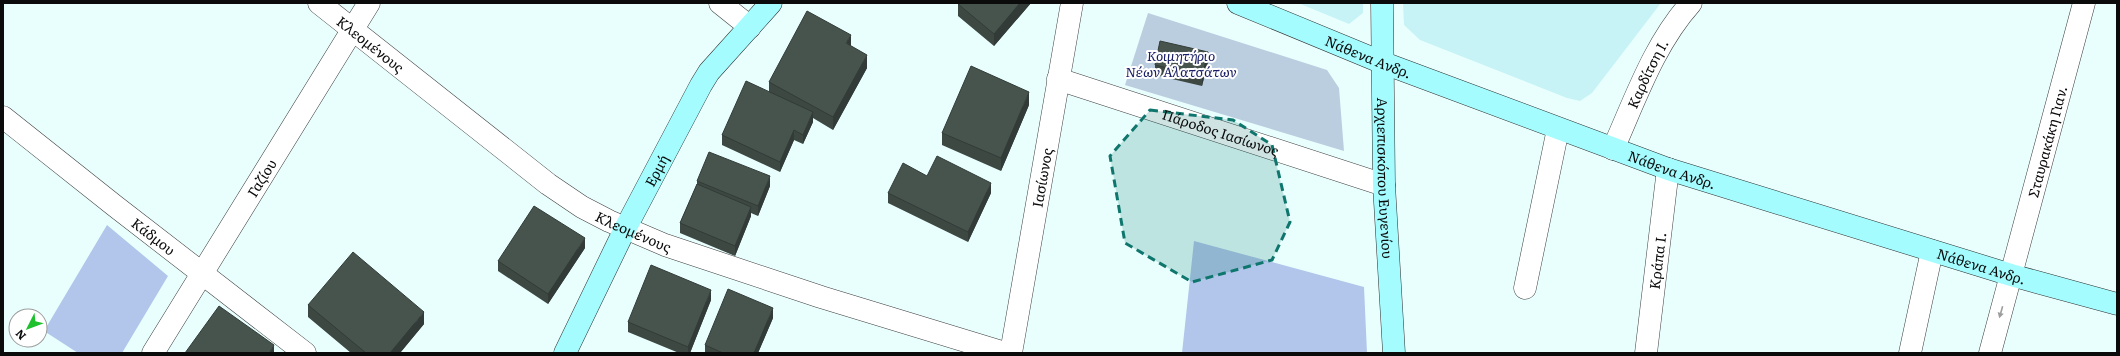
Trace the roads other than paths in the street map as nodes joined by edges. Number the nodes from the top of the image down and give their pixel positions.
1 (319, 3) edge
2 (369, 3) edge
3 (720, 3) edge
4 (771, 3) edge
5 (1072, 3) edge
6 (1238, 3) edge
7 (1382, 3) edge
8 (1691, 3) edge
9 (2079, 5) edge
10 (750, 27) junction
11 (352, 29) junction
12 (1381, 62) junction
13 (1058, 79) junction
14 (3, 117) edge
15 (1558, 129) junction
16 (1613, 150) junction
17 (1668, 169) junction
18 (1384, 185) junction
19 (625, 229) junction
20 (1932, 251) junction
21 (203, 274) junction
22 (2011, 275) junction
23 (1525, 288) dead end
24 (2117, 304) edge
25 (153, 353) edge
26 (305, 353) edge
27 (565, 353) edge
28 (1005, 353) edge
29 (1011, 353) edge
30 (1394, 353) edge
31 (1646, 353) edge
32 (1910, 353) edge
33 (1990, 353) edge

1 - 11 street, Κλεομένους
2 - 11 street, Γαζίου
3 - 10 street
4 - 10 street, Ερμή
5 - 13 street, Ιασίωνος
6 - 12 street, Νάθενα Ανδρ.
7 - 12 street, Αρχιεπισκόπου Ευγενίου
8 - 16 street, Καρδίτση Ι.
9 - 22 street, Σταυρακάκη Γιαν.
10 - 19 street, Ερμή
11 - 19 street, Κλεομένους
11 - 21 street, Γαζίου
12 - 15 street, Νάθενα Ανδρ.
12 - 18 street, Αρχιεπισκόπου Ευγενίου
13 - 18 street, Πάροδος Ιασίωνος
13 - 29 street, Ιασίωνος
14 - 21 street, Κάδμου
15 - 16 street, Νάθενα Ανδρ.
15 - 23 street
16 - 17 street, Νάθενα Ανδρ.
17 - 20 street, Νάθενα Ανδρ.
17 - 31 street, Κράπα Ι.
18 - 30 street, Αρχιεπισκόπου Ευγενίου
19 - 27 street, Ερμή
19 - 28 street, Κλεομένους
20 - 22 street, Νάθενα Ανδρ.
20 - 32 street
21 - 25 street, Γαζίου
21 - 26 street, Κάδμου
22 - 24 street, Νάθενα Ανδρ.
22 -> 33 street, Σταυρακάκη Γιαν.

